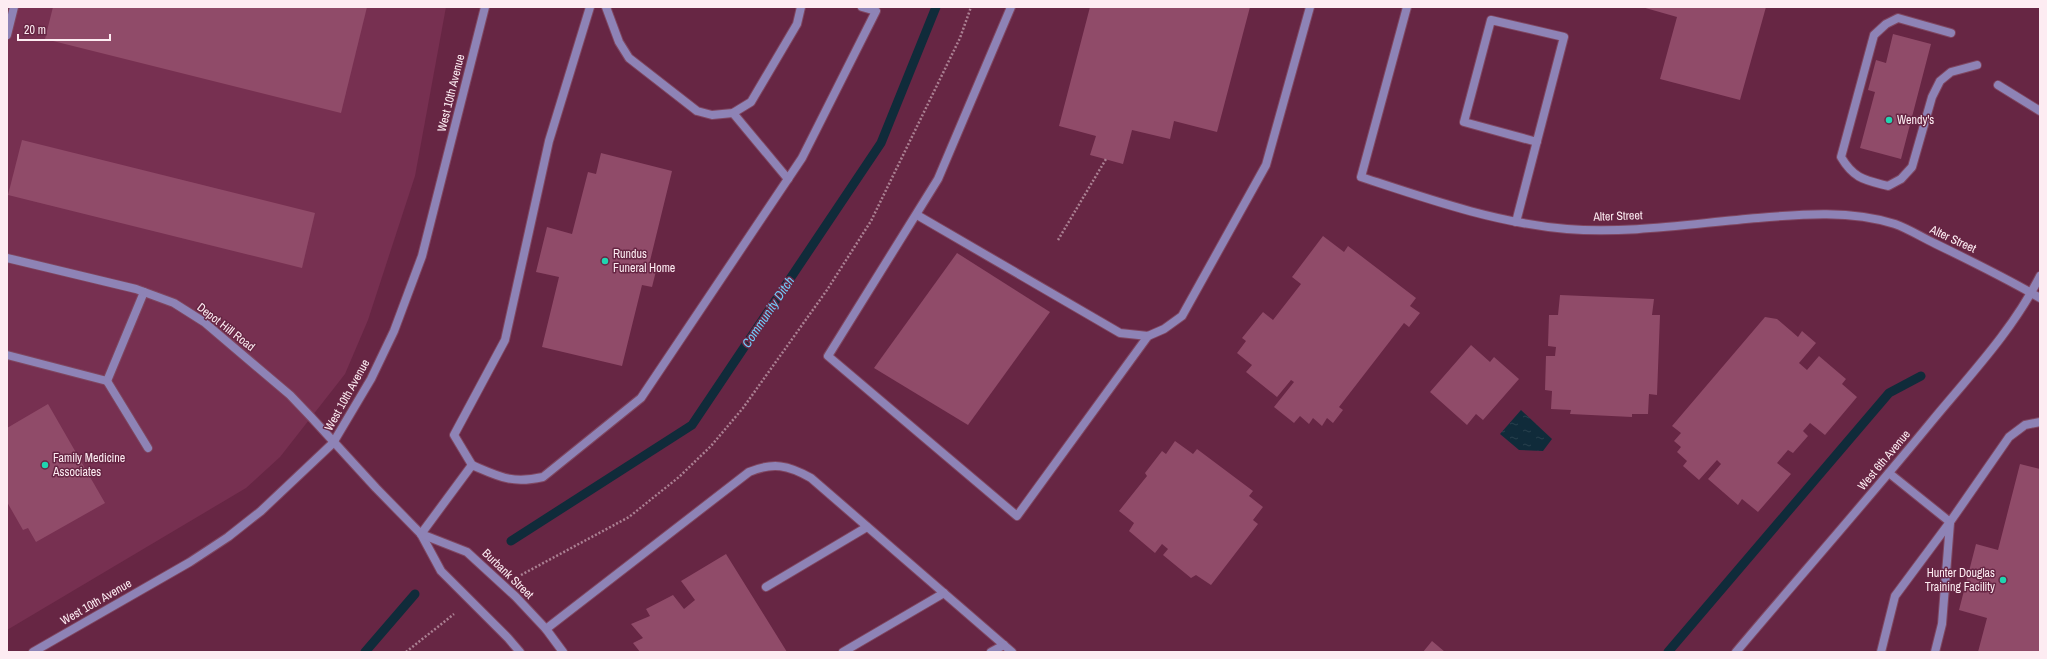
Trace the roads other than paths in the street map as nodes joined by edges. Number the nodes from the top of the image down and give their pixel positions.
1 (14, 7) edge
2 (485, 7) edge
3 (590, 7) edge
4 (606, 7) edge
5 (801, 7) edge
6 (862, 7) edge
7 (1012, 7) edge
8 (1310, 7) edge
9 (1407, 7) edge
10 (1951, 32) dead end
11 (7, 35) edge
12 (1976, 65) dead end
13 (1998, 85) dead end
14 (2040, 111) edge
15 (733, 113) junction
16 (1537, 142) junction
17 (788, 179) junction
18 (917, 215) junction
19 (1516, 222) junction
20 (7, 258) edge
21 (2040, 276) edge
22 (144, 292) junction
23 (2032, 293) junction
24 (2040, 298) edge
25 (1148, 336) junction
26 (7, 355) edge
27 (107, 381) junction
28 (2040, 422) edge
29 (333, 443) junction
30 (148, 448) dead end
31 (472, 465) junction
32 (1889, 473) junction
33 (1950, 522) junction
34 (867, 526) junction
35 (421, 534) junction
36 (766, 587) dead end
37 (944, 593) junction
38 (546, 629) junction
39 (1004, 645) junction
40 (33, 652) edge
41 (520, 652) edge
42 (563, 652) edge
43 (843, 652) edge
44 (991, 652) edge
45 (1012, 652) edge
46 (1736, 652) edge
47 (1880, 652) edge
48 (1935, 652) edge

1 - 11 street
2 - 29 street, West 10th Avenue
3 - 31 street
4 - 15 street
5 - 15 street
6 - 17 street
7 - 18 street
8 - 25 street
9 - 19 street, Alter Street
10 - 12 street
13 - 14 street
15 - 17 street
16 - 16 street
16 - 19 street
17 - 31 street
18 - 25 street
18 - 25 street
19 - 23 street, Alter Street
20 - 22 street, Depot Hill Road
21 - 23 street, West 6th Avenue
22 - 27 street
22 - 29 street, Depot Hill Road
23 - 24 street, Alter Street
23 - 32 street, West 6th Avenue
26 - 27 street
27 - 30 street
28 - 33 street
29 - 35 street, Burbank Street
29 - 40 street, West 10th Avenue
31 - 35 street
32 - 33 street
32 - 46 street, West 6th Avenue
33 - 47 street
33 - 48 street
34 - 36 street
34 - 37 street
34 - 38 street
35 - 38 street, Burbank Street
35 - 41 street, Burbank Street
37 - 39 street
37 - 43 street
38 - 42 street, Burbank Street
39 - 44 street
39 - 45 street

